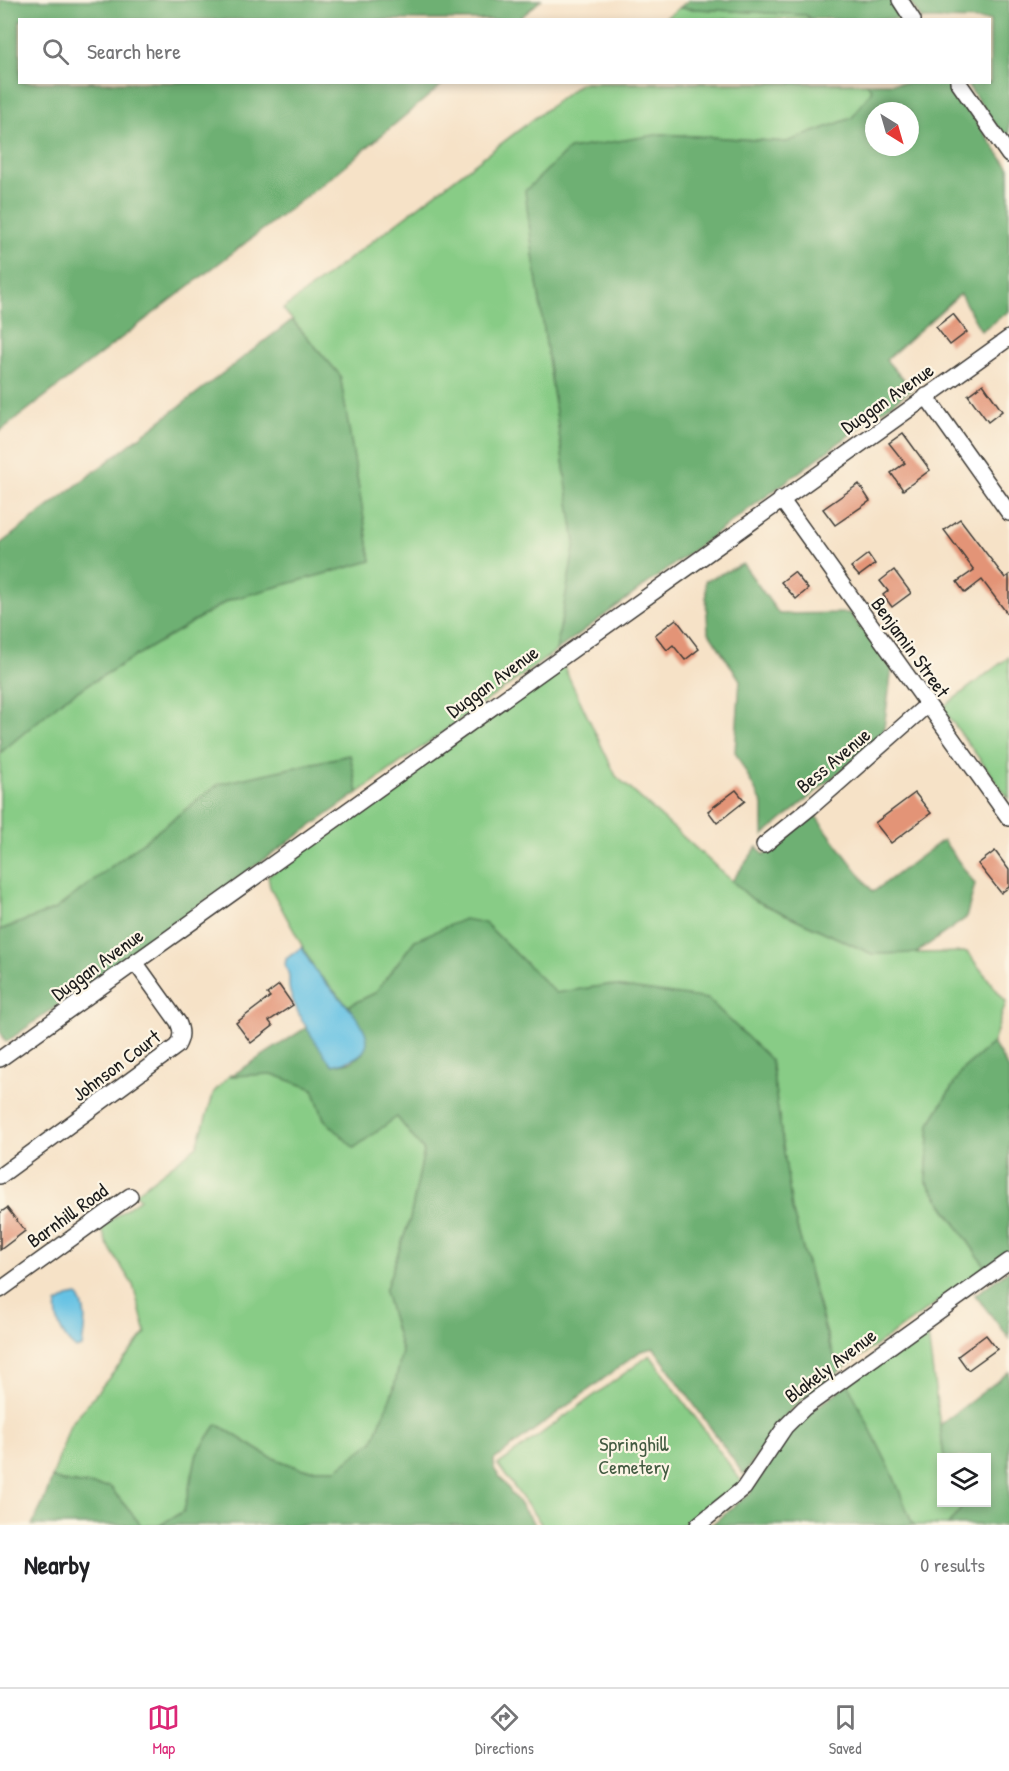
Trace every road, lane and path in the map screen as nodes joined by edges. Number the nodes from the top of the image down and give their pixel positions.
1 (900, 0) edge
2 (912, 18) edge
3 (959, 84) edge
4 (1009, 155) edge
5 (1009, 338) edge
6 (926, 396) junction
7 (781, 499) junction
8 (1009, 513) edge
9 (927, 705) junction
10 (1009, 818) edge
11 (764, 845) dead end
12 (135, 962) junction
13 (0, 1059) edge
14 (0, 1176) edge
15 (130, 1196) dead end
16 (1009, 1261) edge
17 (0, 1290) edge
18 (698, 1525) edge

1 - 2 street
3 - 4 street
5 - 6 street, Duggan Avenue
6 - 7 street, Duggan Avenue
6 - 8 street
7 - 9 street, Benjamin Street
7 - 12 street, Duggan Avenue
9 - 10 street, Benjamin Street
9 - 11 street, Bess Avenue
12 - 13 street, Duggan Avenue
12 - 14 street, Johnson Court
15 - 17 street, Barnhill Road
16 - 18 street, Blakely Avenue

